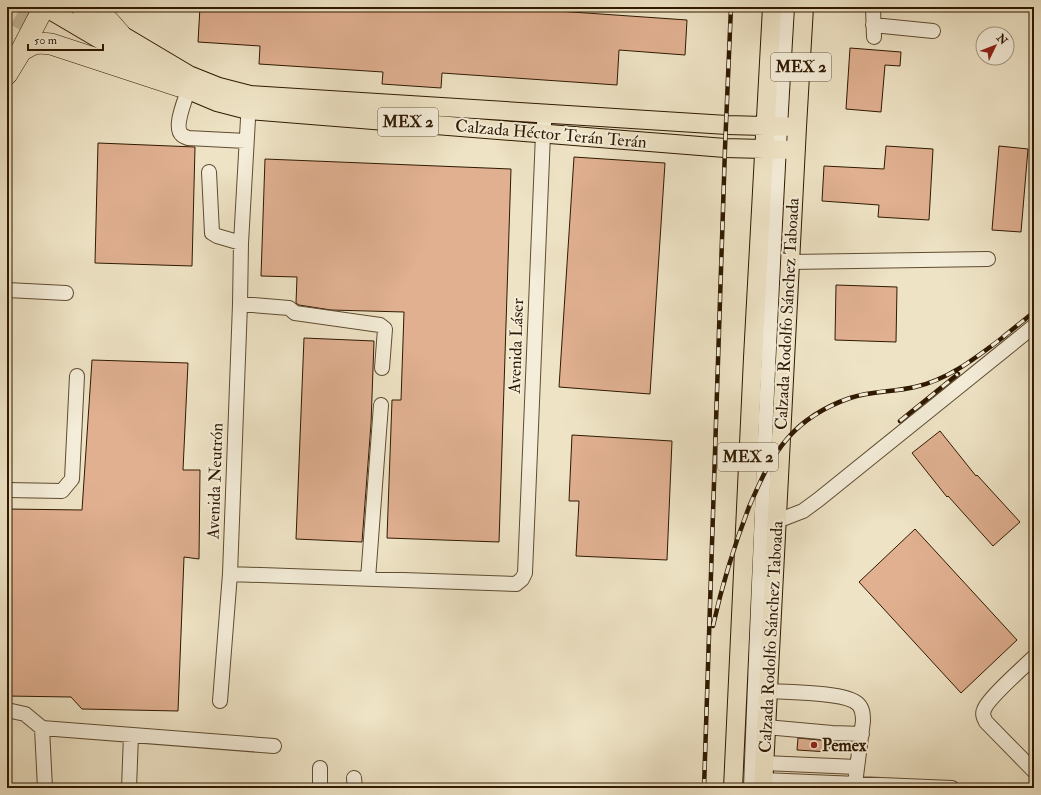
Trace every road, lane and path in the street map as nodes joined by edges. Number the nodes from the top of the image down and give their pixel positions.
1 (45, 7) edge
2 (80, 7) edge
3 (96, 7) edge
4 (772, 7) edge
5 (787, 7) edge
6 (804, 7) edge
7 (873, 7) edge
8 (20, 30) tunnel mouth
9 (933, 31) dead end
10 (120, 34) junction
11 (14, 52) edge
12 (7, 74) edge
13 (183, 88) junction
14 (249, 102) junction
15 (545, 114) junction
16 (780, 126) junction
17 (543, 134) junction
18 (246, 141) junction
19 (779, 149) junction
20 (209, 172) dead end
21 (241, 242) junction
22 (988, 259) dead end
23 (790, 262) junction
24 (7, 290) edge
25 (66, 292) dead end
26 (240, 304) junction
27 (1034, 326) edge
28 (382, 368) dead end
29 (77, 376) dead end
30 (381, 405) dead end
31 (7, 490) edge
32 (777, 521) junction
33 (230, 574) junction
34 (368, 579) junction
35 (1034, 657) edge
36 (768, 691) junction
37 (220, 701) dead end
38 (7, 710) edge
39 (766, 727) junction
40 (42, 728) junction
41 (862, 734) junction
42 (131, 735) junction
43 (274, 746) dead end
44 (806, 765) junction
45 (857, 767) junction
46 (320, 768) dead end
47 (1034, 771) edge
48 (760, 780) edge
49 (805, 782) junction
50 (855, 784) junction
51 (45, 788) edge
52 (129, 788) edge
53 (320, 788) edge
54 (733, 788) edge
55 (952, 788) edge

1 - 11 highway
1 - 13 main road, Calzada Héctor Terán Terán / MEX 2
2 - 10 main road, Calzada Héctor Terán Terán / MEX 2
3 - 10 highway
4 - 16 main road, Calzada Rodolfo Sánchez Taboada / MEX 2
5 - 16 street
6 - 16 main road, Calzada Rodolfo Sánchez Taboada / MEX 2
7 - 9 street
8 - 11 highway
10 - 14 main road, Calzada Héctor Terán Terán / MEX 2
11 - 12 highway
11 - 13 highway
13 - 14 main road, Calzada Héctor Terán Terán / MEX 2
13 - 18 street
14 - 15 main road, Calzada Héctor Terán Terán / MEX 2
14 - 17 main road, Calzada Héctor Terán Terán / MEX 2
14 - 18 street, Avenida Neutrón
15 - 16 main road, Calzada Héctor Terán Terán / MEX 2
15 - 17 street, Avenida Láser
16 - 19 main road, Calzada Rodolfo Sánchez Taboada / MEX 2
16 - 19 main road, Calzada Rodolfo Sánchez Taboada / MEX 2
17 - 19 main road, Calzada Héctor Terán Terán / MEX 2
17 - 34 street, Avenida Láser
18 - 21 street, Avenida Neutrón
19 - 23 main road, Calzada Rodolfo Sánchez Taboada / MEX 2
19 - 48 street
19 - 54 main road, Calzada Rodolfo Sánchez Taboada / MEX 2
20 - 21 street
21 - 26 street, Avenida Neutrón
22 - 23 street
23 - 32 main road, Calzada Rodolfo Sánchez Taboada / MEX 2
24 - 25 street
26 - 28 street
26 - 33 street, Avenida Neutrón
27 - 32 street
29 - 31 street
30 - 34 street
32 - 36 main road, Calzada Rodolfo Sánchez Taboada / MEX 2
33 - 34 street
33 - 37 street, Avenida Neutrón
35 - 47 street
36 - 39 main road, Calzada Rodolfo Sánchez Taboada / MEX 2
36 - 41 street
38 - 40 street
39 - 41 street
39 - 48 main road, Calzada Rodolfo Sánchez Taboada / MEX 2
40 - 42 street
40 - 51 street
41 - 45 street
42 - 43 street
42 - 52 street
44 - 45 street
44 - 48 street
44 - 49 street
45 - 50 street
46 - 53 street
48 - 49 street
49 - 50 street
50 - 55 street

